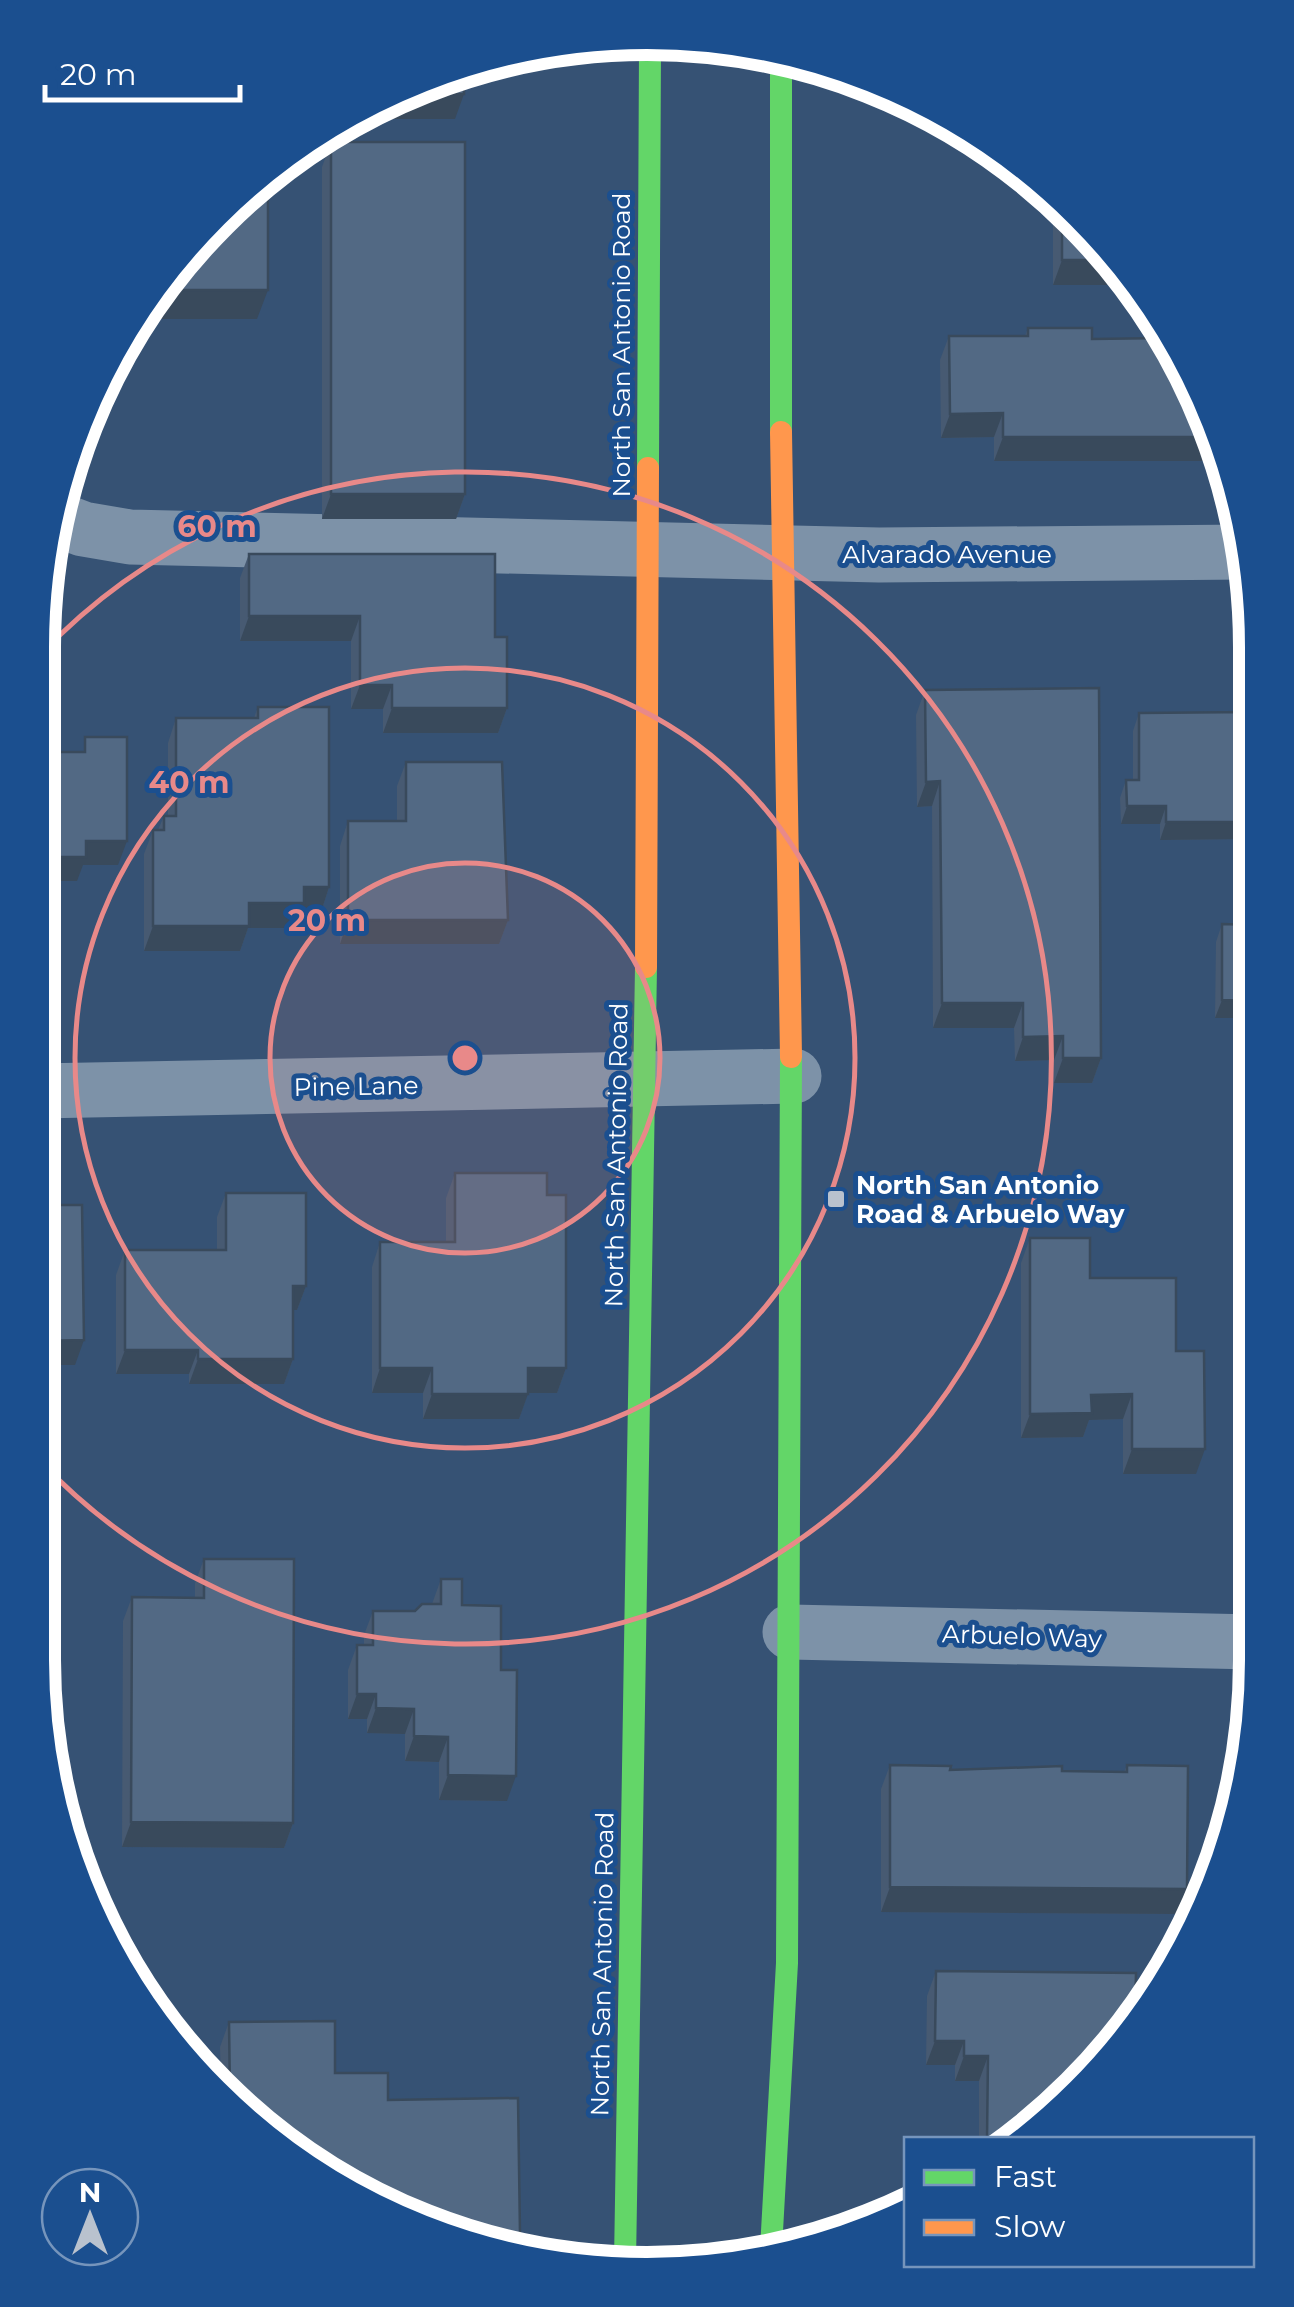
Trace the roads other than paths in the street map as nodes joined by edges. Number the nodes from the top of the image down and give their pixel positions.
1 (650, 55) edge
2 (781, 70) edge
3 (68, 524) edge
4 (647, 549) junction
5 (1231, 552) edge
6 (781, 553) junction
7 (794, 1076) junction
8 (646, 1078) junction
9 (55, 1092) edge
10 (790, 1632) junction
11 (1239, 1642) edge
12 (772, 2239) edge
13 (625, 2251) edge

1 - 4 main road, North San Antonio Road
2 - 6 main road
3 - 4 street, Alvarado Avenue
4 - 6 street, Alvarado Avenue
4 - 8 main road, North San Antonio Road
5 - 6 street, Alvarado Avenue
6 - 7 main road
7 - 8 street, Pine Lane
7 - 10 main road
8 - 9 street, Pine Lane
8 - 13 main road, North San Antonio Road
10 - 11 street, Arbuelo Way
10 - 12 main road

